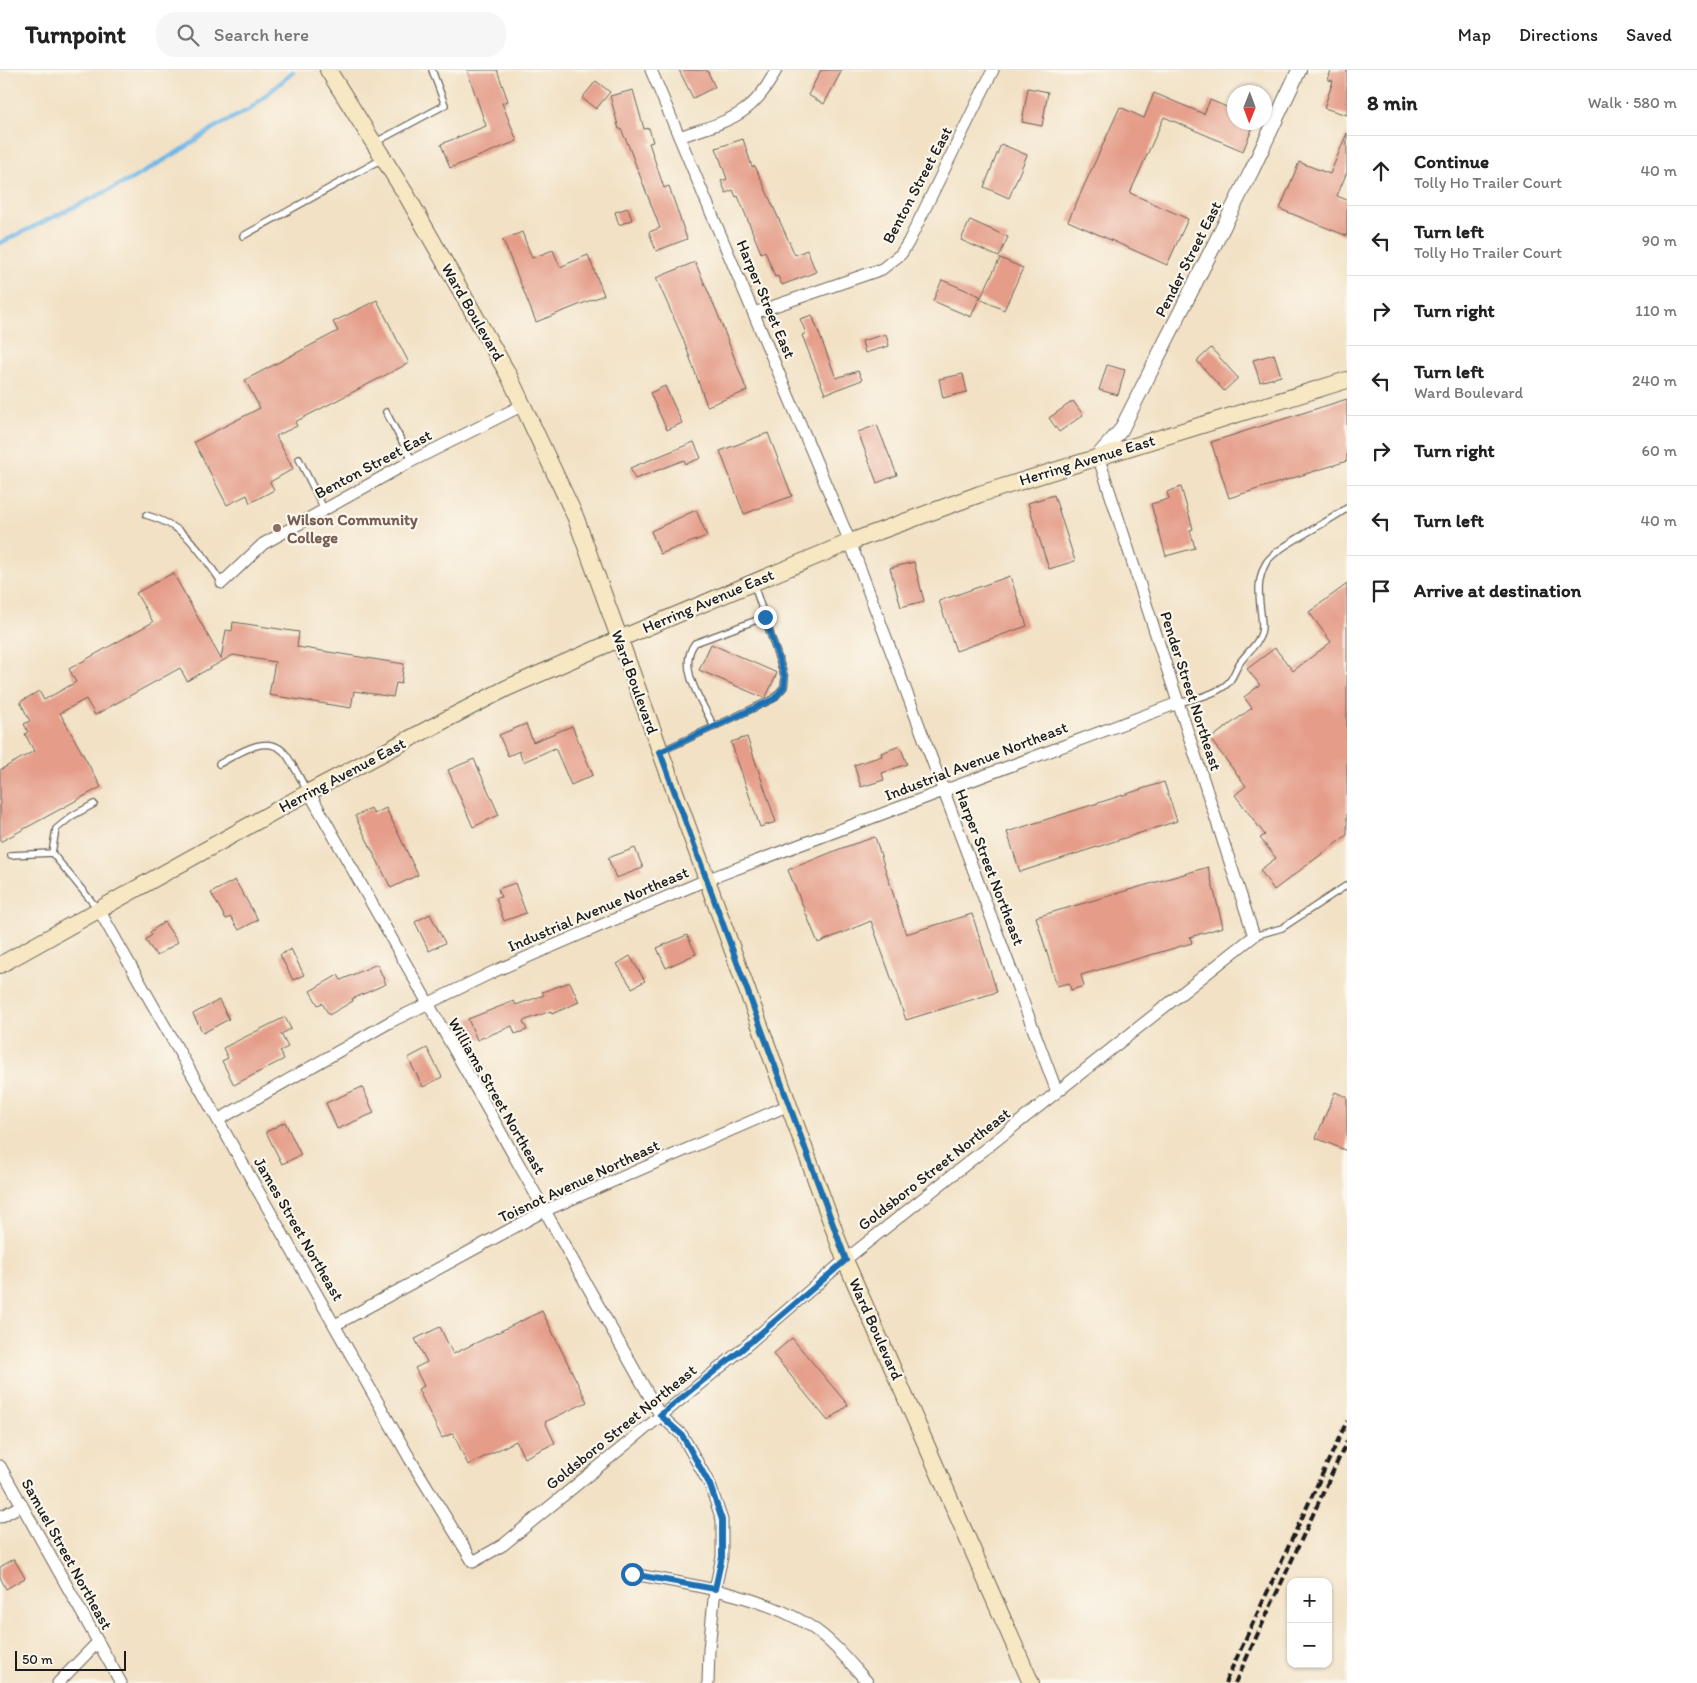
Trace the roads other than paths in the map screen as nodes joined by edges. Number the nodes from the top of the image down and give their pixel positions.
1 (328, 70) edge
2 (432, 70) edge
3 (651, 70) edge
4 (776, 70) edge
5 (993, 70) edge
6 (1299, 70) edge
7 (680, 137) junction
8 (374, 143) junction
9 (384, 158) junction
10 (243, 236) dead end
11 (754, 313) junction
12 (1347, 380) edge
13 (523, 405) junction
14 (386, 412) dead end
15 (1098, 456) junction
16 (300, 459) dead end
17 (412, 460) junction
18 (1347, 508) edge
19 (324, 509) junction
20 (146, 515) dead end
21 (850, 542) junction
22 (222, 583) joint
23 (753, 583) junction
24 (765, 617) junction
25 (619, 638) junction
26 (1178, 703) junction
27 (714, 727) junction
28 (660, 752) junction
29 (219, 764) dead end
30 (944, 791) junction
31 (309, 792) junction
32 (94, 804) dead end
33 (52, 853) junction
34 (11, 855) dead end
35 (706, 880) junction
36 (1347, 885) edge
37 (99, 910) junction
38 (1254, 936) junction
39 (0, 965) edge
40 (426, 1003) junction
41 (1057, 1092) junction
42 (789, 1105) junction
43 (218, 1120) junction
44 (544, 1211) junction
45 (846, 1260) junction
46 (335, 1325) junction
47 (660, 1415) junction
48 (0, 1466) edge
49 (22, 1505) junction
50 (0, 1518) edge
51 (474, 1562) joint
52 (632, 1574) dead end
53 (715, 1589) junction
54 (97, 1643) junction
55 (58, 1683) edge
56 (121, 1683) edge
57 (708, 1683) edge
58 (868, 1683) edge
59 (1031, 1683) edge

1 - 8 main road, Ward Boulevard
2 - 8 lane
3 - 7 street, Harper Street East
4 - 7 street
5 - 11 street, Benton Street East
6 - 15 street, Pender Street East
7 - 11 street, Harper Street East
8 - 9 main road, Ward Boulevard
9 - 10 lane
9 - 13 main road, Ward Boulevard
11 - 21 street, Harper Street East
12 - 15 main road, Herring Avenue East
13 - 17 street, Benton Street East
13 - 25 main road, Ward Boulevard
14 - 17 lane
15 - 21 main road, Herring Avenue East
15 - 26 street, Pender Street Northeast
16 - 19 lane
17 - 19 street, Benton Street East
18 - 26 lane
19 - 22 street, Benton Street East
20 - 22 lane
21 - 23 main road, Herring Avenue East
21 - 30 street, Harper Street Northeast
23 - 24 lane
23 - 25 main road, Herring Avenue East
24 - 27 lane
24 - 27 lane
25 - 28 main road, Ward Boulevard
25 - 31 main road, Herring Avenue East
26 - 30 street, Industrial Avenue Northeast
26 - 38 street, Pender Street Northeast
27 - 28 lane
28 - 35 main road, Ward Boulevard
29 - 31 lane
30 - 35 street, Industrial Avenue Northeast
30 - 41 street, Harper Street Northeast
31 - 37 main road, Herring Avenue East
31 - 40 street, Williams Street Northeast
32 - 33 lane
33 - 34 lane
33 - 37 lane
35 - 40 street, Industrial Avenue Northeast
35 - 42 main road, Ward Boulevard
36 - 38 lane
37 - 39 main road, Herring Avenue East
37 - 43 street, James Street Northeast
38 - 41 street, Goldsboro Street Northeast
40 - 43 street, Industrial Avenue Northeast
40 - 44 street, Williams Street Northeast
41 - 45 street, Goldsboro Street Northeast
42 - 44 street, Toisnot Avenue Northeast
42 - 45 main road, Ward Boulevard
43 - 46 street, James Street Northeast
44 - 46 street, Toisnot Avenue Northeast
44 - 47 street, Williams Street Northeast
45 - 47 street, Goldsboro Street Northeast
45 - 59 main road, Ward Boulevard
46 - 51 street, James Street Northeast
47 - 51 street, Goldsboro Street Northeast
47 - 53 street, Williams Street Northeast
48 - 49 street, Samuel Street Northeast
49 - 50 street
49 - 54 street, Samuel Street Northeast
52 - 53 street
53 - 57 street, Williams Street Northeast
53 - 58 street
54 - 55 street
54 - 56 street, Samuel Street Northeast

